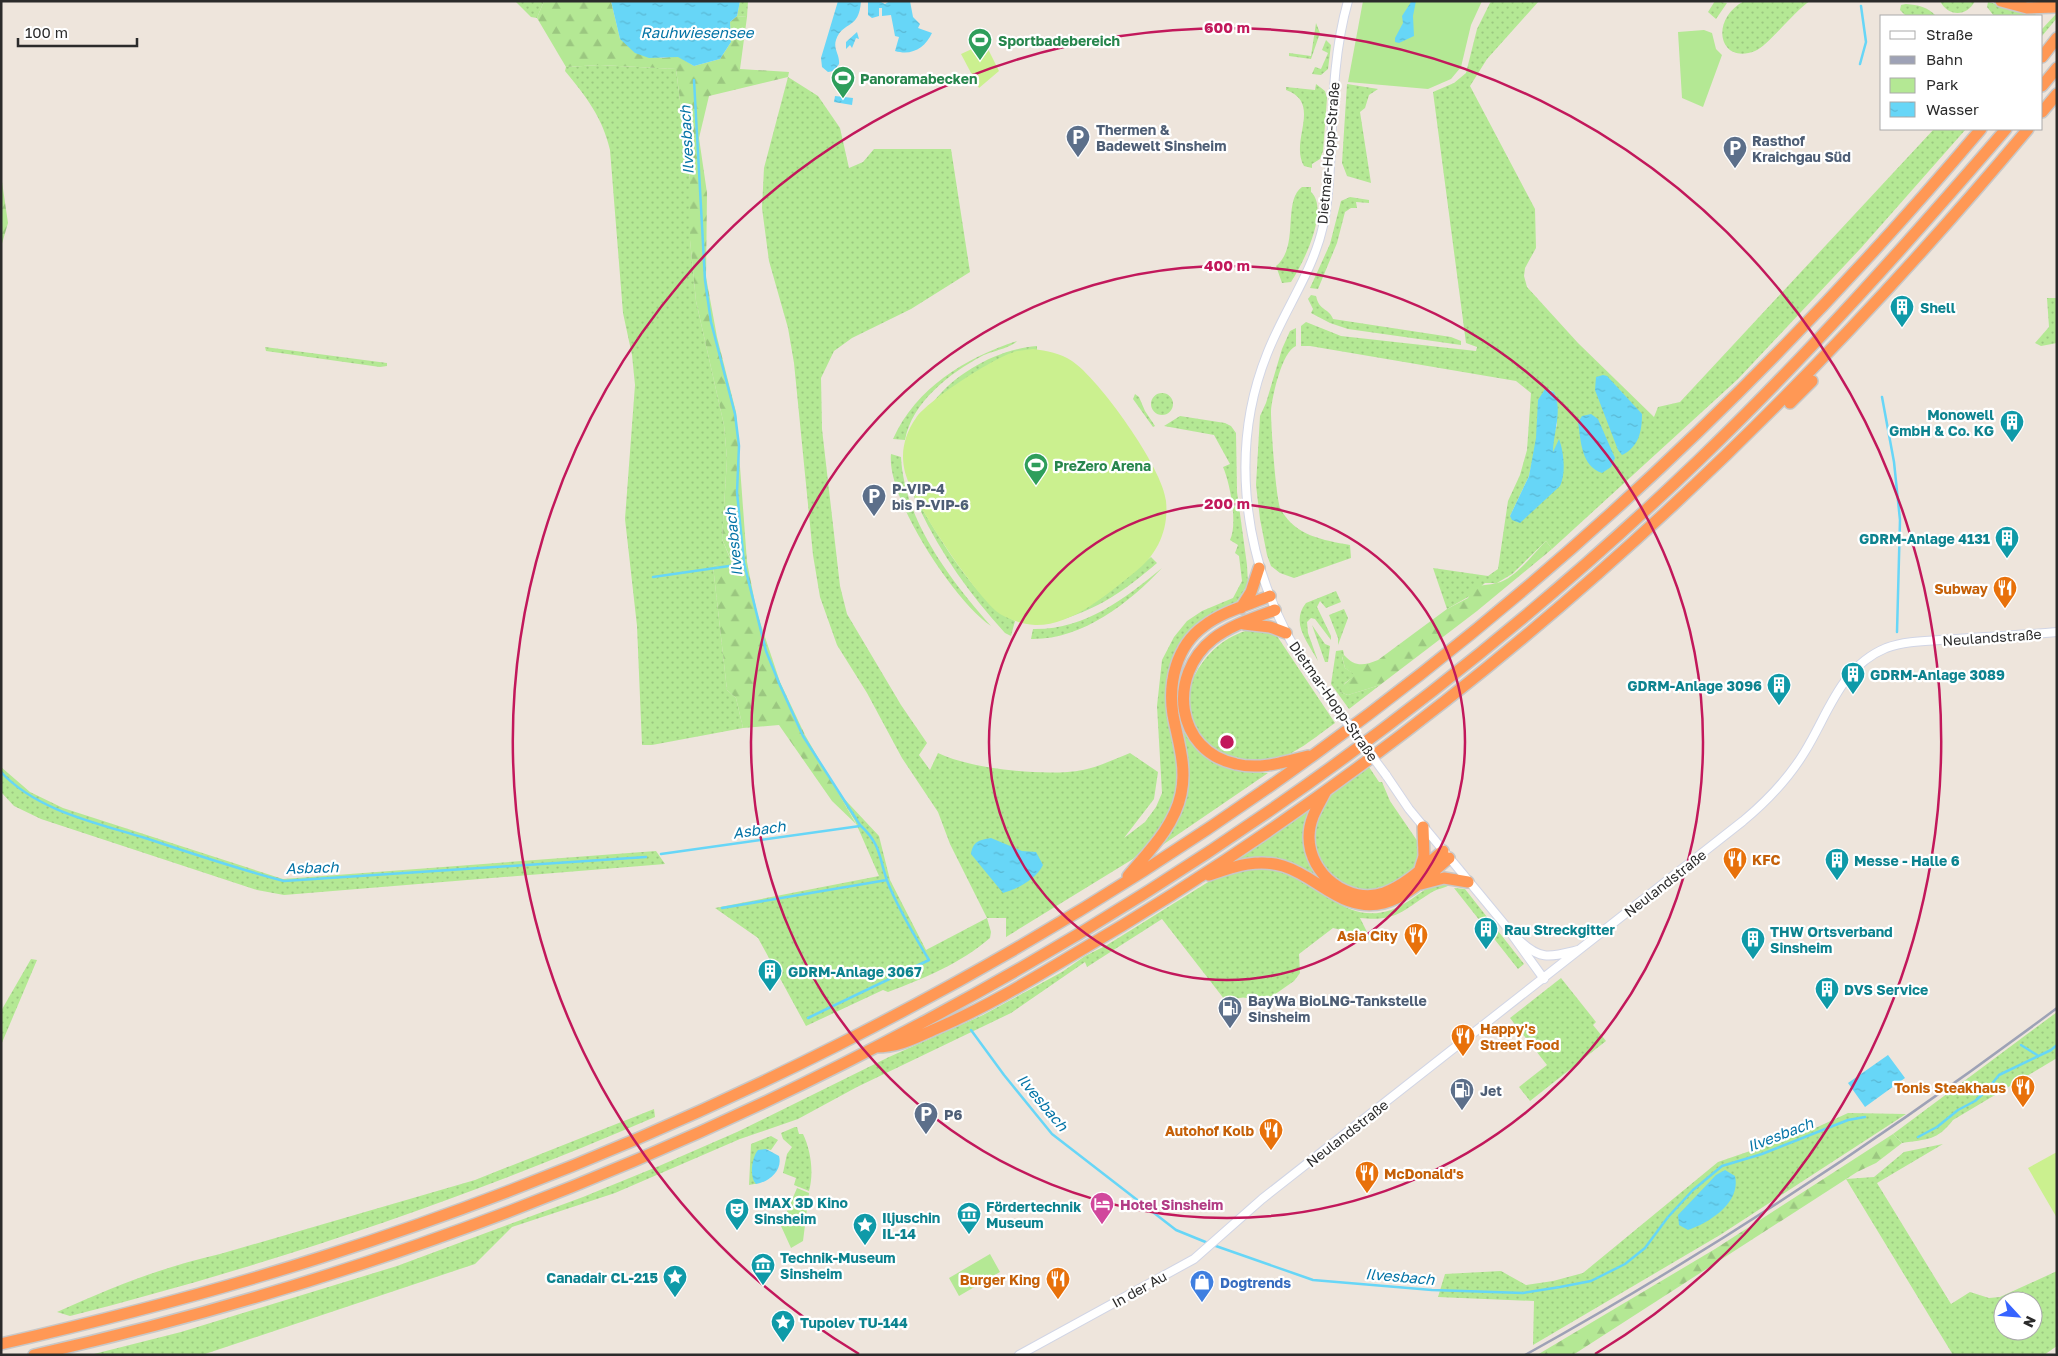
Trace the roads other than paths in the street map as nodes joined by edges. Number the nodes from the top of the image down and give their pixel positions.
1 (1348, 1) edge
2 (2000, 1) edge
3 (2057, 6) edge
4 (2057, 38) edge
5 (2043, 56) edge
6 (2057, 68) edge
7 (2043, 85) edge
8 (2057, 94) edge
9 (2043, 111) edge
10 (1973, 130) edge
11 (1980, 130) edge
12 (2005, 130) edge
13 (2027, 130) edge
14 (1962, 150) junction
15 (1812, 381) dead end
16 (1713, 468) junction
17 (1259, 568) junction
18 (1270, 596) junction
19 (1241, 608) junction
20 (1275, 610) junction
21 (1240, 624) junction
22 (2057, 632) edge
23 (1286, 633) junction
24 (1314, 755) junction
25 (1328, 788) junction
26 (1423, 827) junction
27 (1446, 855) junction
28 (1420, 869) junction
29 (1191, 882) junction
30 (1468, 882) junction
31 (1121, 884) junction
32 (1417, 885) junction
33 (1505, 925) junction
34 (1581, 949) junction
35 (1544, 979) junction
36 (872, 1048) junction
37 (1249, 1210) joint
38 (1, 1344) edge
39 (34, 1355) edge
40 (1019, 1355) edge

1 - 17 street, Dietmar-Hopp-Straße
2 - 3 highway
4 - 5 highway
6 - 7 highway
8 - 9 highway
10 - 14 highway
11 - 14 highway
12 - 36 highway
13 - 16 highway
14 - 24 highway
15 - 16 highway
16 - 25 highway
17 - 18 street, Dietmar-Hopp-Straße
17 - 19 highway
18 - 19 highway
18 - 20 street, Dietmar-Hopp-Straße
19 - 31 highway
20 - 21 highway
20 - 23 street, Dietmar-Hopp-Straße
21 - 23 highway
21 - 24 highway
22 - 34 street, Neulandstraße
23 - 26 street, Dietmar-Hopp-Straße, bridge
24 - 31 highway
25 - 28 highway
25 - 29 highway
26 - 27 street, Dietmar-Hopp-Straße
26 - 28 highway
27 - 28 highway
27 - 30 street, Dietmar-Hopp-Straße
27 - 32 highway
29 - 32 highway
29 - 36 highway
30 - 32 highway
30 - 33 street, Dietmar-Hopp-Straße
31 - 38 highway
33 - 34 street
33 - 35 street, Dietmar-Hopp-Straße
34 - 35 street, Neulandstraße
35 - 37 street, Neulandstraße
36 - 39 highway
37 - 40 street, In der Au

